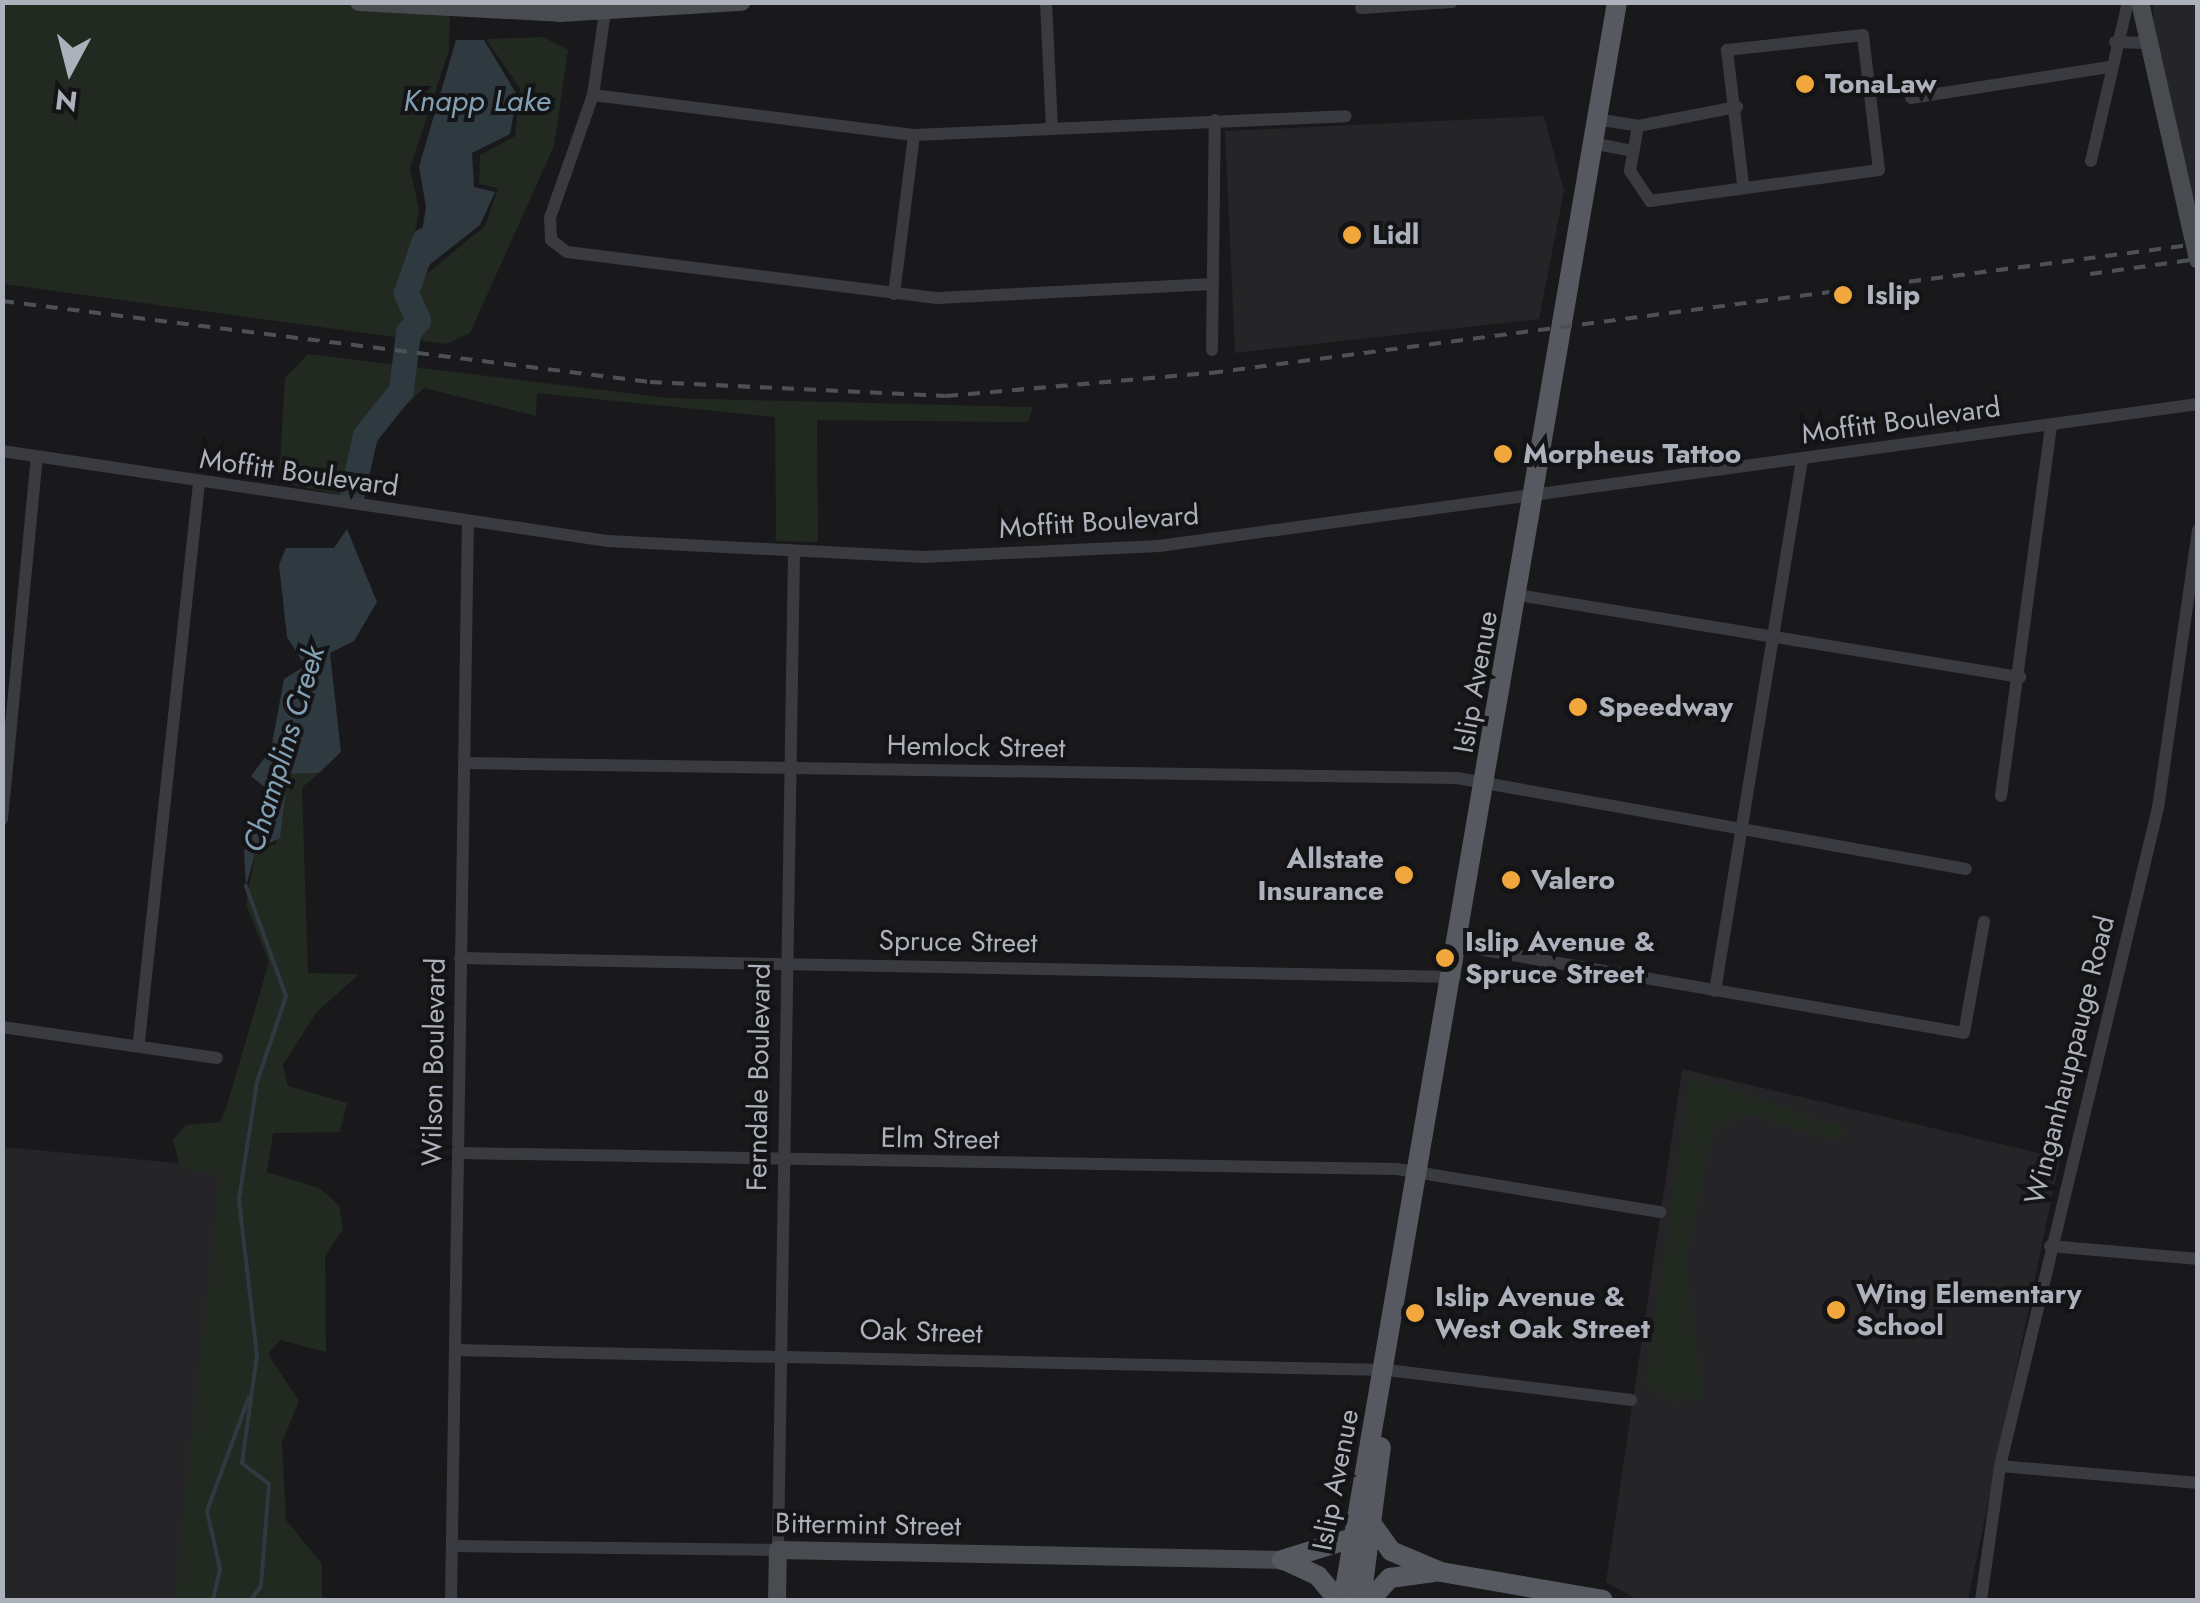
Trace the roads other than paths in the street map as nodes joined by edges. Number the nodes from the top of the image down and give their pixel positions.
1 (359, 2) edge
2 (742, 2) edge
3 (1046, 2) edge
4 (1452, 2) edge
5 (1617, 2) edge
6 (2128, 2) edge
7 (2140, 2) edge
8 (1398, 4) edge
9 (1361, 8) dead end
10 (605, 12) junction
11 (2115, 42) junction
12 (2146, 43) junction
13 (2110, 66) junction
14 (594, 95) junction
15 (1911, 98) dead end
16 (1737, 107) junction
17 (1346, 116) dead end
18 (1215, 120) junction
19 (1602, 120) junction
20 (1638, 126) junction
21 (1052, 128) junction
22 (914, 134) junction
23 (1597, 144) junction
24 (1633, 152) junction
25 (2091, 161) dead end
26 (1744, 186) junction
27 (2198, 260) edge
28 (1213, 284) junction
29 (894, 294) junction
30 (1212, 350) dead end
31 (2198, 404) edge
32 (2052, 426) junction
33 (2, 451) edge
34 (36, 457) junction
35 (1802, 460) junction
36 (199, 484) junction
37 (1534, 498) junction
38 (468, 523) junction
39 (2198, 530) edge
40 (794, 555) junction
41 (1518, 595) junction
42 (1775, 637) junction
43 (2020, 677) junction
44 (465, 763) junction
45 (793, 768) junction
46 (1486, 785) junction
47 (2001, 796) dead end
48 (2, 819) edge
49 (1744, 829) junction
50 (1966, 869) dead end
51 (1984, 922) dead end
52 (1460, 946) junction
53 (460, 958) junction
54 (788, 963) junction
55 (1455, 976) junction
56 (1715, 991) junction
57 (2, 1027) edge
58 (139, 1041) junction
59 (217, 1058) dead end
60 (458, 1153) junction
61 (785, 1162) junction
62 (1420, 1174) junction
63 (1661, 1212) dead end
64 (2050, 1246) junction
65 (2198, 1259) edge
66 (454, 1350) junction
67 (782, 1356) junction
68 (1386, 1370) junction
69 (1631, 1400) dead end
70 (2000, 1466) junction
71 (2198, 1483) edge
72 (1371, 1524) junction
73 (1352, 1538) junction
74 (453, 1546) junction
75 (778, 1550) junction
76 (1282, 1560) junction
77 (1441, 1572) junction
78 (451, 1600) edge
79 (777, 1600) edge
80 (1341, 1600) edge
81 (1362, 1600) edge
82 (1370, 1600) edge
83 (1604, 1600) edge
84 (1981, 1600) edge

1 - 10 street
2 - 10 street
3 - 21 street
4 - 8 street
5 - 19 main road, Islip Avenue
6 - 11 street
7 - 12 street
8 - 9 street
10 - 14 street
11 - 12 street
11 - 13 street
12 - 27 street
13 - 15 street
13 - 25 street
14 - 22 street
14 - 29 street
16 - 20 street
16 - 26 street
16 - 26 street
17 - 18 street
18 - 21 street
18 - 28 street
19 - 20 street
19 - 23 main road, Islip Avenue
20 - 24 street
21 - 22 street
22 - 29 street
23 - 24 street
23 - 37 main road, Islip Avenue
24 - 26 street
28 - 29 street
28 - 30 street
31 - 32 street, Moffitt Boulevard
32 - 35 street, Moffitt Boulevard
32 - 43 street
33 - 34 street, Moffitt Boulevard
34 - 36 street, Moffitt Boulevard
34 - 48 street
35 - 37 street, Moffitt Boulevard
35 - 42 street
36 - 38 street, Moffitt Boulevard
36 - 58 street
37 - 40 street, Moffitt Boulevard
37 - 41 main road, Islip Avenue
38 - 40 street, Moffitt Boulevard
38 - 44 street, Wilson Boulevard
39 - 64 street, Winganhauppauge Road
40 - 45 street, Ferndale Boulevard
41 - 42 street
41 - 46 main road, Islip Avenue
42 - 43 street
42 - 49 street
43 - 47 street
44 - 45 street, Hemlock Street
44 - 53 street, Wilson Boulevard
45 - 46 street, Hemlock Street
45 - 54 street, Ferndale Boulevard
46 - 49 street, Hemlock Street
46 - 52 main road, Islip Avenue
49 - 50 street, Hemlock Street
49 - 56 street
51 - 56 street
52 - 55 main road, Islip Avenue
52 - 56 street
53 - 54 street, Spruce Street
53 - 60 street, Wilson Boulevard
54 - 55 street, Spruce Street
54 - 61 street, Ferndale Boulevard
55 - 62 main road, Islip Avenue
57 - 58 street
58 - 59 street
60 - 61 street, Elm Street
60 - 66 street, Wilson Boulevard
61 - 62 street, Elm Street
61 - 67 street, Ferndale Boulevard
62 - 63 street, Elm Street
62 - 68 main road, Islip Avenue
64 - 65 street
64 - 70 street, Winganhauppauge Road
66 - 67 street, Oak Street
66 - 74 street, Wilson Boulevard
67 - 68 street, Oak Street
67 - 75 street, Ferndale Boulevard
68 - 69 street, Oak Street
68 - 72 main road, Islip Avenue
68 - 73 main road, Islip Avenue
70 - 71 street
70 - 84 street, Winganhauppauge Road
72 - 77 main road
72 - 81 main road, Islip Avenue
73 - 76 main road
73 - 80 main road, Islip Avenue
74 - 75 street, Bittermint Street
74 - 78 street, Wilson Boulevard
75 - 76 street, Bittermint Street
75 - 79 street, Ferndale Boulevard
76 - 80 main road
77 - 82 main road
77 - 83 main road

